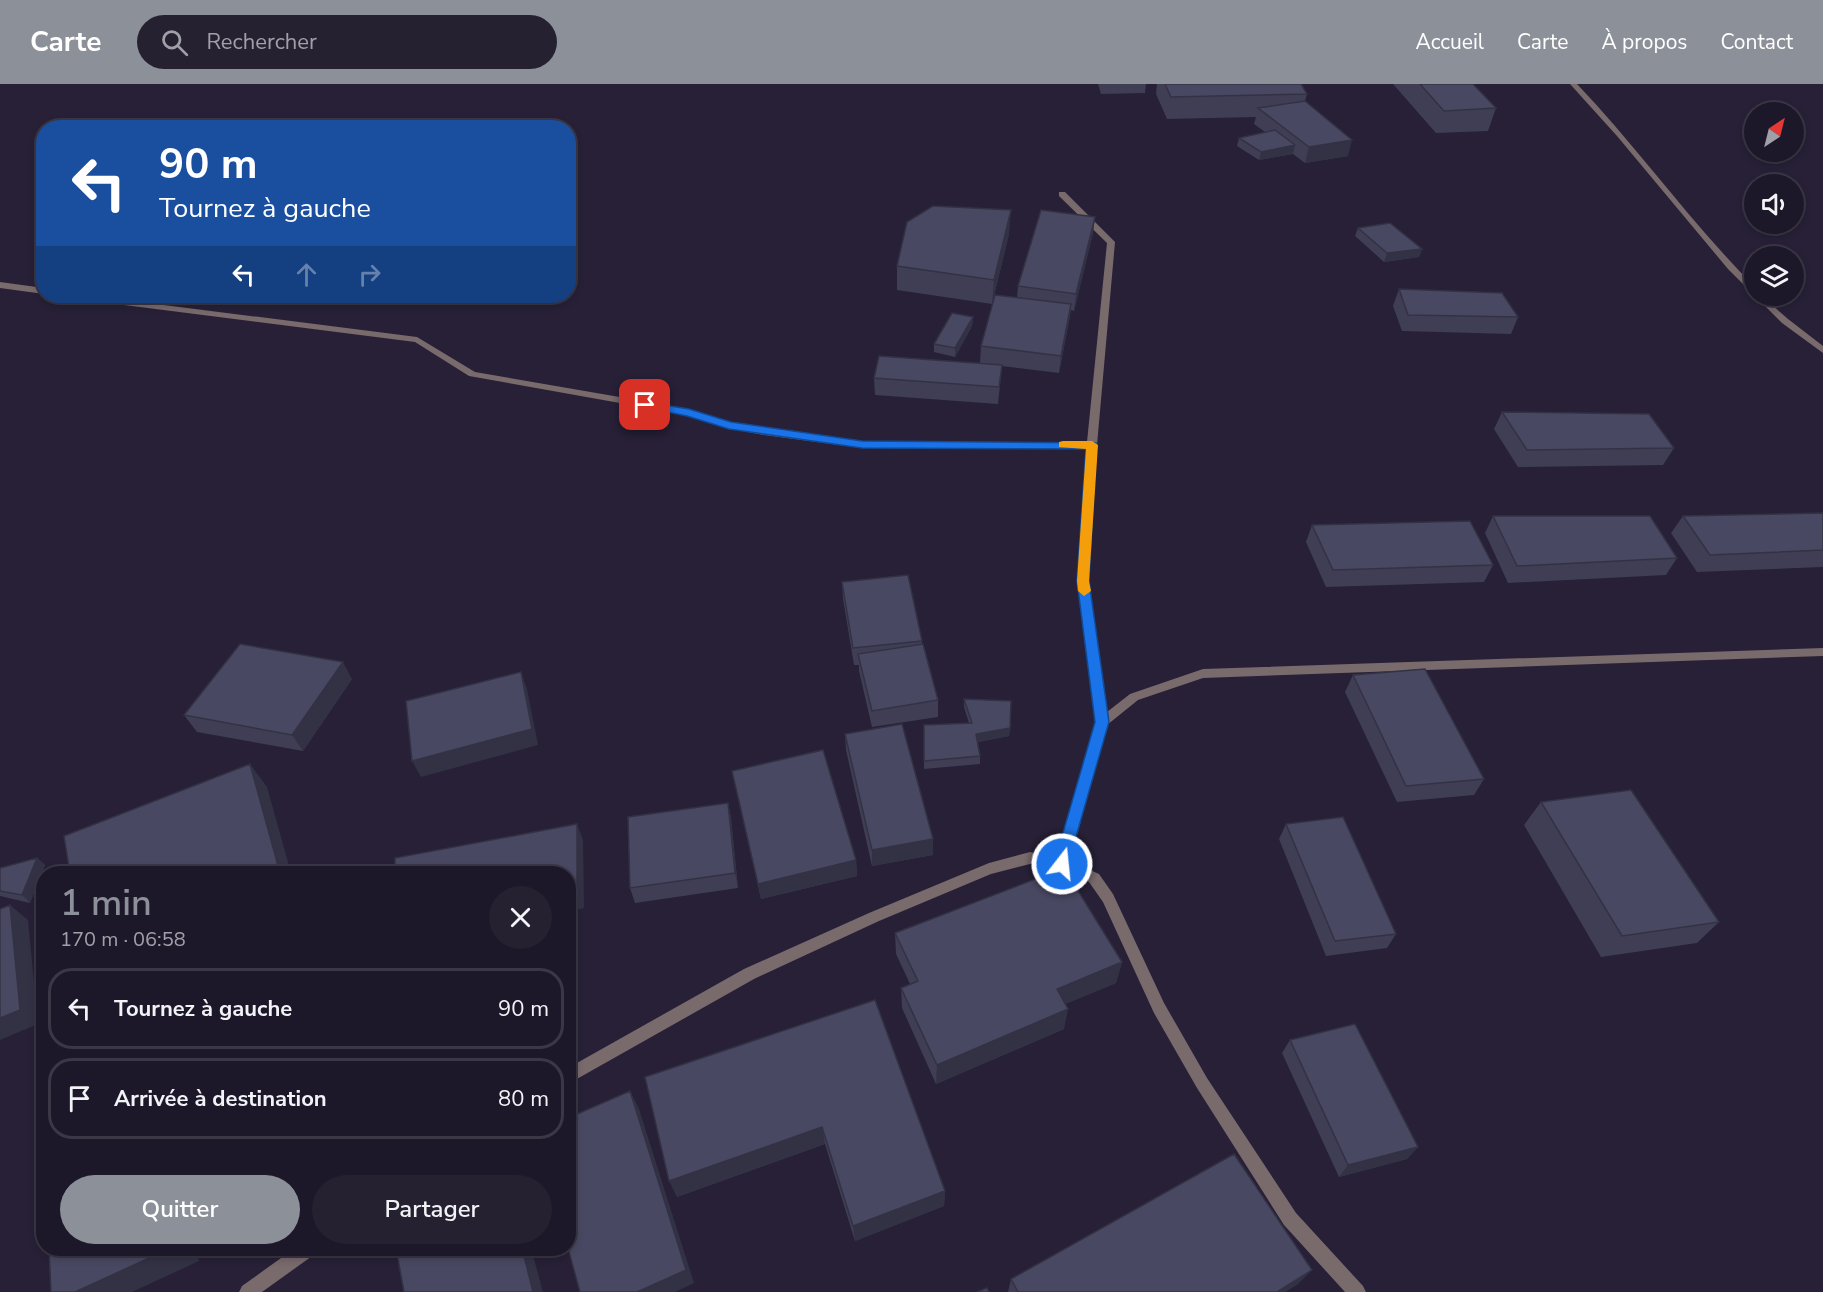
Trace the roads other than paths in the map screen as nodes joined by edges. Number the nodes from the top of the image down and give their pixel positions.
1 (1573, 84) edge
2 (1062, 194) dead end
3 (1744, 280) edge
4 (0, 285) edge
5 (36, 290) edge
6 (131, 303) edge
7 (1769, 306) edge
8 (1823, 350) edge
9 (1092, 445) junction
10 (1823, 652) edge
11 (1102, 722) junction
12 (1062, 864) junction
13 (576, 1072) edge
14 (298, 1256) edge
15 (248, 1292) edge
16 (1357, 1292) edge

1 - 3 street
2 - 9 street
4 - 5 street
6 - 9 street
7 - 8 street
9 - 11 street
10 - 11 street
11 - 12 street
12 - 13 street
12 - 16 street
14 - 15 street

